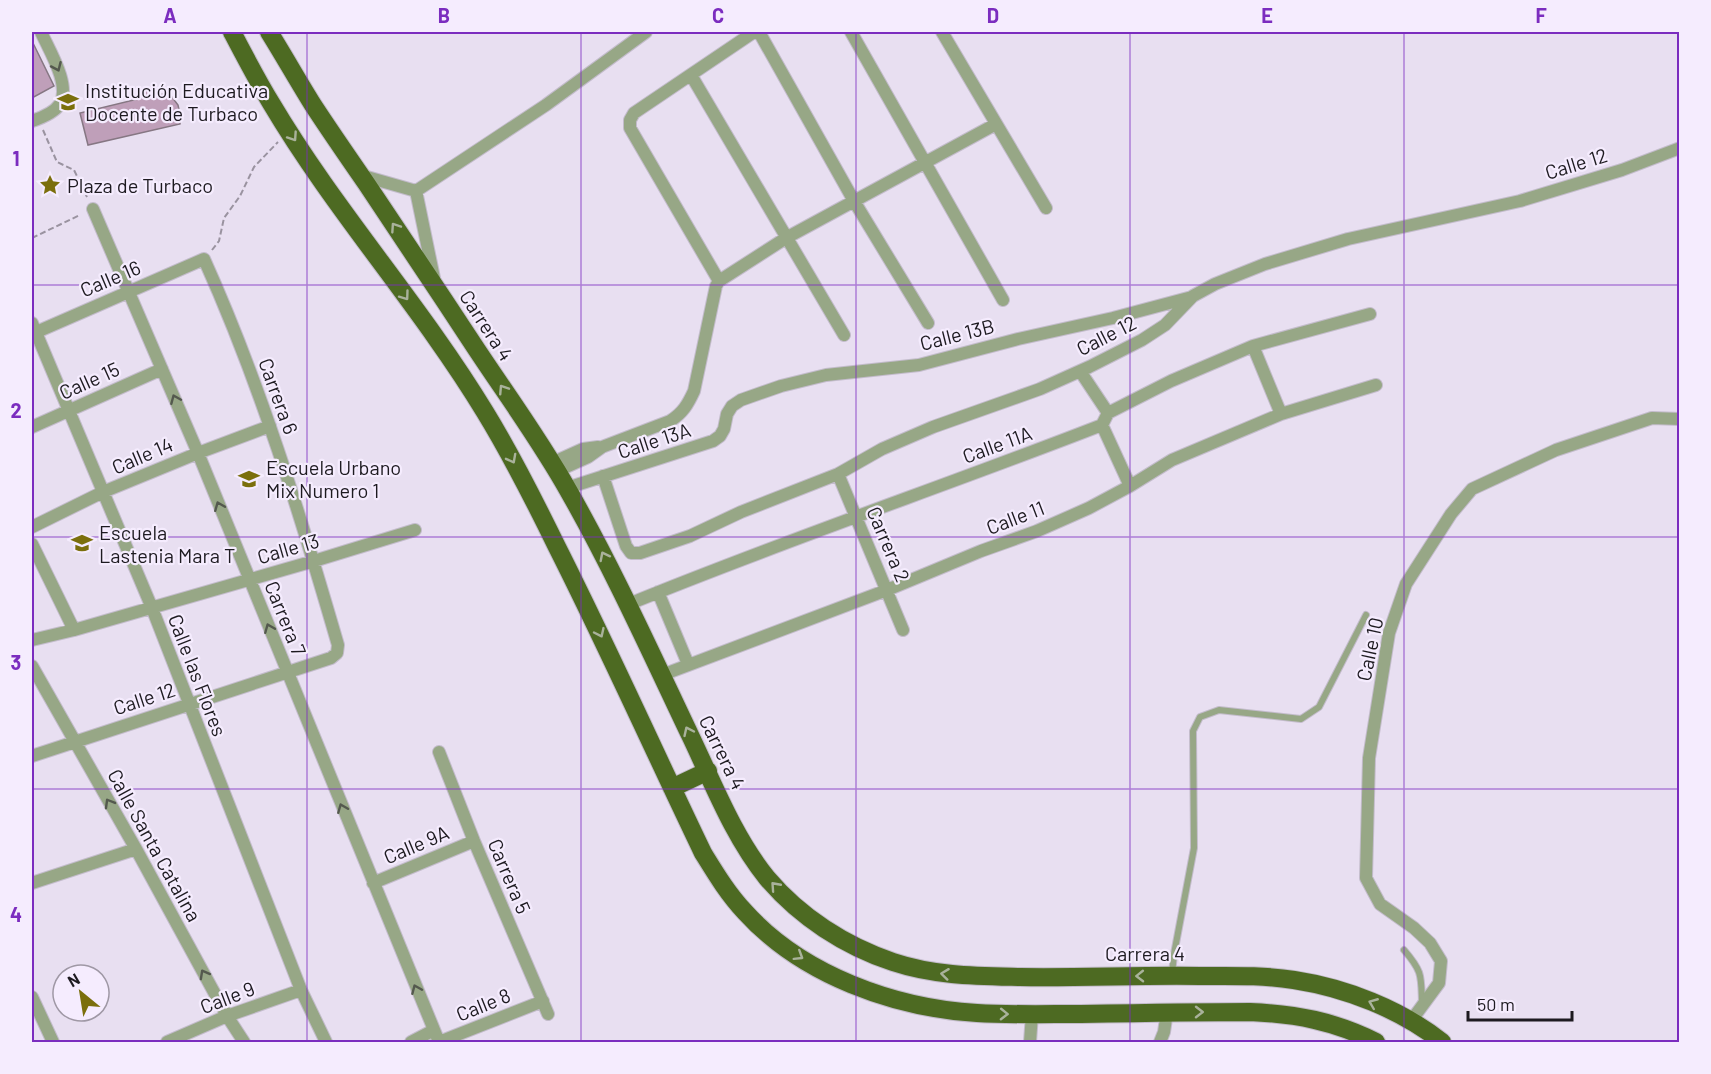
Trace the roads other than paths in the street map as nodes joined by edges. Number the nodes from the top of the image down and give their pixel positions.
1 (41, 32) edge
2 (232, 32) edge
3 (646, 32) edge
4 (754, 32) edge
5 (759, 32) edge
6 (851, 32) edge
7 (942, 32) edge
8 (275, 33) edge
9 (691, 75) junction
10 (35, 120) edge
11 (996, 124) junction
12 (1680, 148) edge
13 (926, 162) junction
14 (360, 175) junction
15 (416, 191) junction
16 (854, 201) junction
17 (1046, 208) dead end
18 (93, 209) road end
19 (786, 238) junction
20 (204, 259) joint
21 (719, 281) junction
22 (435, 287) junction
23 (127, 291) junction
24 (1193, 296) junction
25 (1003, 300) dead end
26 (1370, 314) dead end
27 (928, 323) dead end
28 (33, 329) edge
29 (844, 335) dead end
30 (1252, 346) junction
31 (162, 369) junction
32 (1080, 371) junction
33 (1376, 385) dead end
34 (732, 406) joint
35 (68, 411) junction
36 (1108, 413) junction
37 (1281, 414) junction
38 (1680, 419) edge
39 (1102, 425) junction
40 (270, 426) junction
41 (32, 427) edge
42 (198, 453) junction
43 (555, 467) junction
44 (838, 474) junction
45 (603, 476) junction
46 (1130, 486) junction
47 (567, 488) junction
48 (103, 492) junction
49 (856, 515) junction
50 (32, 527) edge
51 (415, 531) dead end
52 (32, 544) edge
53 (314, 561) junction
54 (249, 580) junction
55 (887, 590) junction
56 (658, 592) junction
57 (629, 604) junction
58 (152, 608) junction
59 (1366, 615) dead end
60 (74, 630) junction
61 (903, 630) dead end
62 (32, 640) edge
63 (337, 653) joint
64 (688, 664) junction
65 (32, 666) edge
66 (286, 671) junction
67 (662, 675) junction
68 (188, 704) junction
69 (75, 742) junction
70 (439, 752) dead end
71 (32, 756) edge
72 (708, 771) junction
73 (672, 788) junction
74 (474, 841) junction
75 (136, 849) junction
76 (32, 883) edge
77 (372, 883) junction
78 (1404, 950) dead end
79 (1172, 975) junction
80 (301, 990) junction
81 (32, 997) edge
82 (543, 1001) junction
83 (1422, 1004) junction
84 (1167, 1012) junction
85 (548, 1014) dead end
86 (1032, 1014) junction
87 (35, 1015) edge
88 (227, 1016) junction
89 (1410, 1021) junction
90 (434, 1030) junction
91 (53, 1042) edge
92 (167, 1042) edge
93 (243, 1042) edge
94 (326, 1042) edge
95 (411, 1042) edge
96 (439, 1042) edge
97 (1030, 1042) edge
98 (1160, 1042) edge
99 (1376, 1042) edge
100 (1442, 1042) edge

1 -> 10 street
2 -> 73 highway
3 - 15 street
4 - 9 street
5 - 16 street
6 - 13 street
7 - 11 street
8 - 14 highway, Carrera 4
9 - 19 street
9 - 21 street
11 - 13 street
11 - 17 street
12 - 24 street, Calle 12
13 - 16 street
13 - 25 street
14 - 15 street
22 -> 14 highway, Carrera 4
15 - 22 street
16 - 19 street
16 - 27 street
18 - 23 street, Carrera 7
19 - 21 street
19 - 29 street
20 - 23 street, Calle 16
20 - 40 street, Carrera 6
21 - 43 street
43 -> 22 highway, Carrera 4
23 - 28 street, Calle 16
23 - 31 street, Carrera 7
24 - 32 street, Calle 12
24 - 34 street, Calle 13B
26 - 30 street
28 - 35 street, Calle las Flores
30 - 36 street
30 - 37 street
31 - 35 street, Calle 15
42 -> 31 street, Carrera 7
32 - 36 street
32 - 44 street, Calle 12
33 - 37 street, Calle 11
34 - 45 street, Calle 13A
35 - 41 street, Calle 15
35 - 48 street, Calle las Flores
36 - 39 street
37 - 46 street, Calle 11
38 - 83 street, Calle 10
39 - 46 street
39 - 49 street, Calle 11A
40 - 42 street, Calle 14
40 - 53 street, Carrera 6
42 - 48 street, Calle 14
54 -> 42 street, Carrera 7
43 - 47 highway, Carrera 4
44 - 45 street, Calle 12
44 - 49 street, Carrera 2
45 - 47 street, Calle 13A
46 - 55 street, Calle 11
57 -> 47 highway, Carrera 4
48 - 50 street, Calle 14
48 - 58 street, Calle las Flores
49 - 55 street, Carrera 2
49 - 56 street, Calle 11A
51 - 53 street, Calle 13
52 - 60 street
53 - 54 street, Calle 13
53 - 63 street, Carrera 6
54 - 58 street, Calle 13
66 -> 54 street, Carrera 7
55 - 61 street, Carrera 2
55 - 64 street, Calle 11
56 - 57 street, Calle 11A
56 - 64 street
57 - 67 highway, Carrera 4
58 - 60 street, Calle 13
58 - 68 street, Calle las Flores
59 - 79 lane
60 - 62 street, Calle 13
63 - 66 street, Calle 12
64 - 67 street, Calle 11
65 - 69 street, Calle Santa Catalina
66 - 68 street, Calle 12
77 -> 66 street, Carrera 7
72 -> 67 highway, Carrera 4
68 - 69 street, Calle 12
68 - 80 street, Calle las Flores
69 - 71 street, Calle 12
75 -> 69 street, Calle Santa Catalina
70 - 74 street, Carrera 5
72 - 73 highway
79 -> 72 highway, Carrera 4
73 -> 86 highway
74 - 77 street, Calle 9A
74 - 82 street, Carrera 5
75 - 76 street
88 -> 75 street, Calle Santa Catalina
90 -> 77 street, Carrera 7
78 - 83 lane
89 -> 79 highway, Carrera 4
80 - 88 street, Calle 9
80 - 94 street, Calle las Flores
81 - 87 street
82 - 85 street, Carrera 5
82 - 96 street, Calle 8
83 - 89 street, Calle 10
84 - 86 highway
84 - 98 street
84 -> 99 highway
86 - 97 street
87 - 91 street
88 - 92 street, Calle 9
88 - 93 street, Calle Santa Catalina
89 - 100 highway, Carrera 4
90 - 95 street, Calle 8
90 - 96 street, Carrera 7

